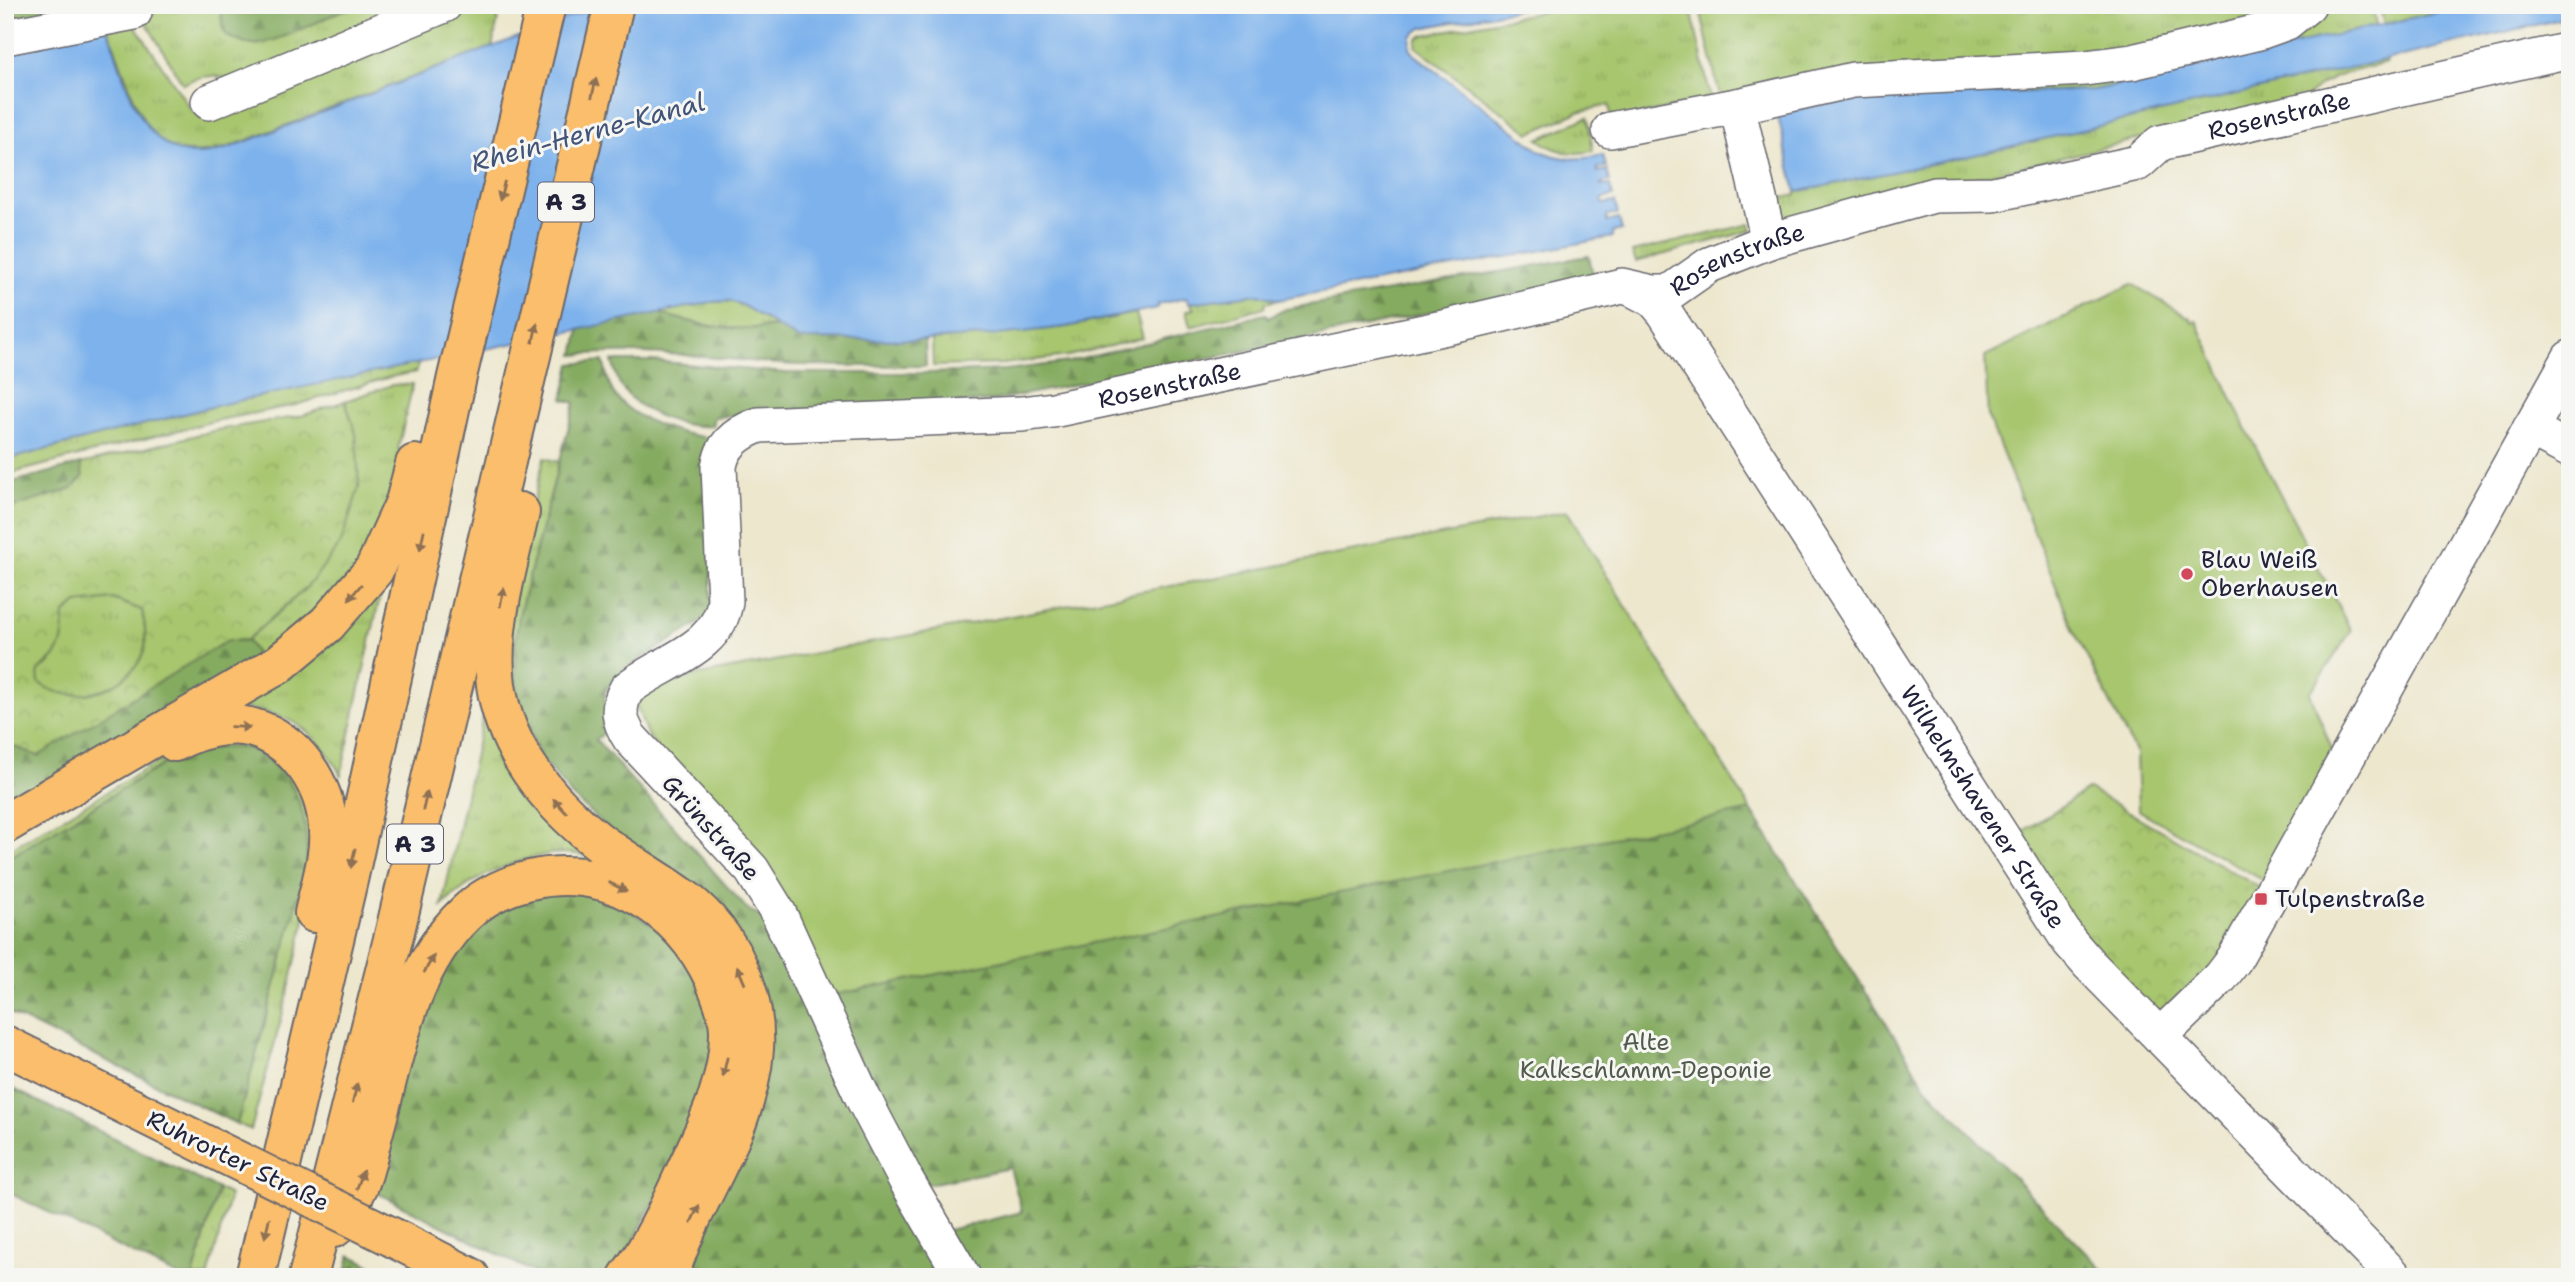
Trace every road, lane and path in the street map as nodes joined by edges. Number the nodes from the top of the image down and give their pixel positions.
1 (444, 5) edge
2 (546, 5) edge
3 (614, 5) edge
4 (2308, 5) edge
5 (134, 12) dead end
6 (5, 37) edge
7 (2570, 50) edge
8 (209, 102) dead end
9 (1737, 106) junction
10 (1610, 130) dead end
11 (1769, 241) junction
12 (1635, 290) junction
13 (2570, 358) edge
14 (457, 377) junction
15 (515, 416) junction
16 (2530, 429) junction
17 (731, 441) joint
18 (2570, 450) edge
19 (5, 824) edge
20 (5, 841) edge
21 (2160, 1036) junction
22 (5, 1045) edge
23 (303, 1066) junction
24 (311, 1266) edge
25 (254, 1277) edge
26 (470, 1277) edge
27 (628, 1277) edge
28 (669, 1277) edge
29 (963, 1277) edge
30 (2395, 1277) edge

1 - 8 street
2 -> 14 main road, A 3
15 -> 3 main road, A 3
4 - 9 street
5 - 6 street
7 - 11 street, Rosenstraße
9 - 10 street
9 - 11 street
11 - 12 street, Rosenstraße
12 - 17 street, Rosenstraße
12 - 21 street, Wilhelmshavener Straße
13 - 16 street
14 -> 19 main road
14 -> 23 main road, A 3
24 -> 15 main road, A 3
28 -> 15 main road
16 - 18 street
16 - 21 street
17 - 29 street, Grünstraße
20 -> 23 main road
21 - 30 street, Wilhelmshavener Straße
22 - 26 main road, Ruhrorter Straße, bridge
23 -> 25 main road, A 3
24 -> 27 main road

